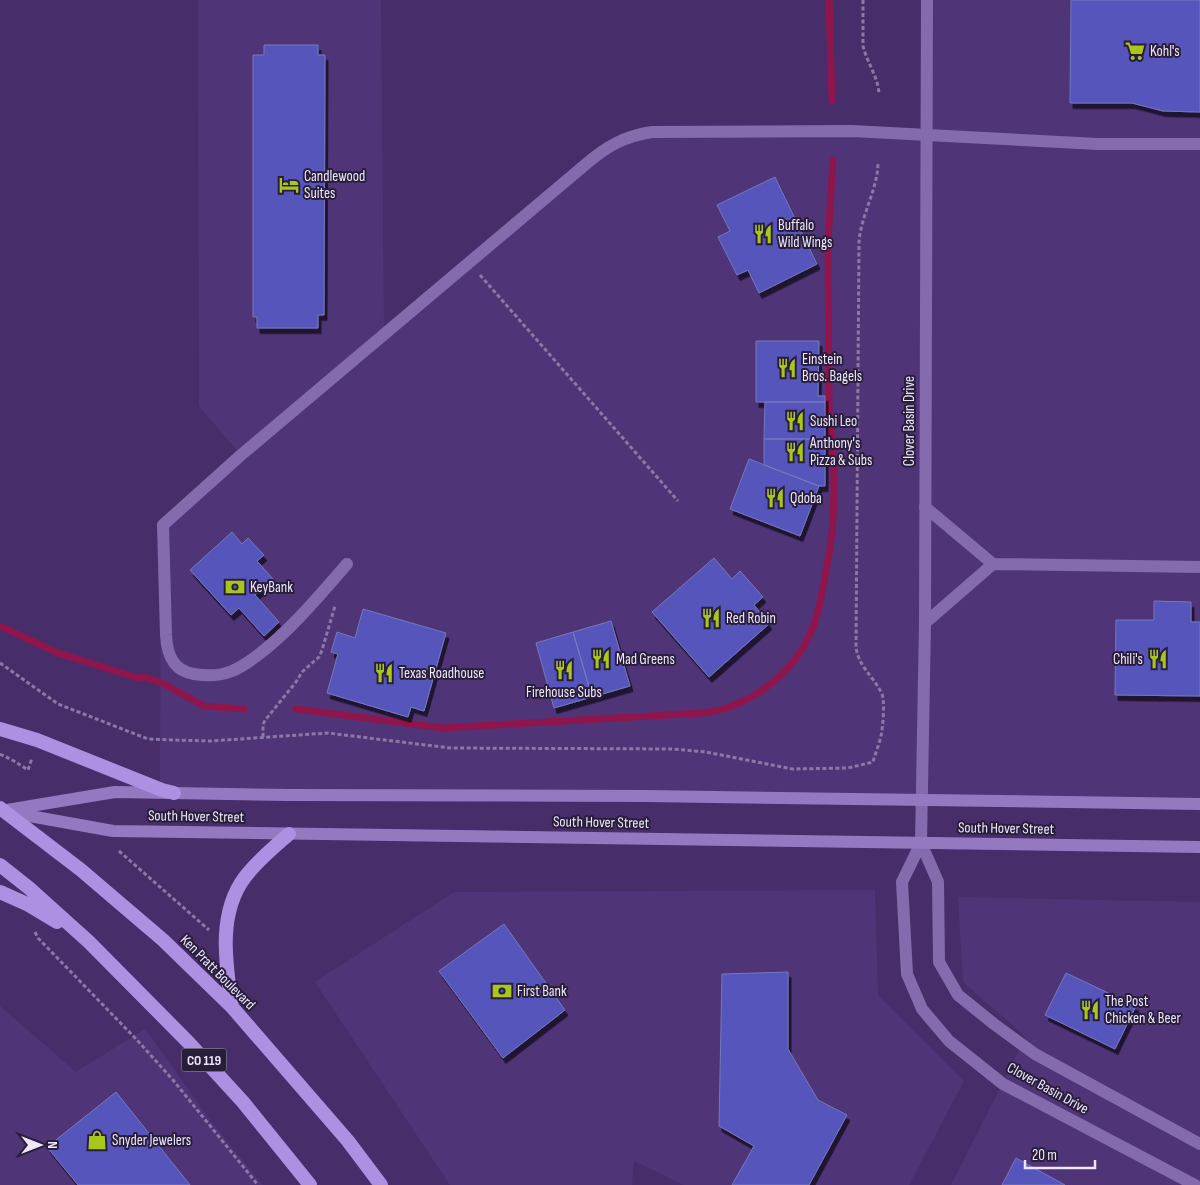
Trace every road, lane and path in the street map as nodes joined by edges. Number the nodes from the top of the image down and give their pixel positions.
1 (863, 0) edge
2 (927, 0) edge
3 (879, 94) dead end
4 (926, 134) junction
5 (1200, 144) edge
6 (878, 164) dead end
7 (469, 263) junction
8 (678, 501) dead end
9 (925, 507) junction
10 (347, 564) dead end
11 (993, 564) junction
12 (1200, 567) edge
13 (336, 603) dead end
14 (925, 623) junction
15 (0, 663) edge
16 (0, 728) edge
17 (263, 737) junction
18 (34, 753) dead end
19 (0, 754) edge
20 (174, 793) junction
21 (922, 800) junction
22 (1200, 804) edge
23 (1, 810) edge
24 (289, 834) junction
25 (922, 843) junction
26 (1200, 847) edge
27 (119, 851) dead end
28 (0, 865) edge
29 (0, 892) edge
30 (34, 929) dead end
31 (209, 930) dead end
32 (88, 942) junction
33 (232, 1007) junction
34 (1200, 1144) edge
35 (258, 1185) edge
36 (310, 1185) edge
37 (381, 1185) edge
38 (1195, 1185) edge

1 - 3 path
2 - 4 street, Clover Basin Drive
4 - 5 street
4 - 7 street
4 - 9 street, Clover Basin Drive
6 - 17 path
7 - 8 path
7 - 10 street
9 - 11 street
9 - 14 street, Clover Basin Drive
11 - 12 street
11 - 14 street
13 - 17 path
14 - 21 street, Clover Basin Drive
15 - 17 path
16 - 20 highway
18 - 19 path
20 - 21 main road, South Hover Street
20 - 23 main road, South Hover Street
21 - 22 main road, South Hover Street
21 - 25 street, Clover Basin Drive
23 - 24 main road, South Hover Street
23 - 33 highway, Ken Pratt Boulevard
24 - 25 main road, South Hover Street
24 - 33 highway
25 - 26 main road, South Hover Street
25 - 34 street, Clover Basin Drive
25 - 38 street, Clover Basin Drive
27 - 31 path
28 - 32 highway, CO 119
29 - 32 highway
30 - 35 path
32 - 36 highway, CO 119
33 - 37 highway, Ken Pratt Boulevard

